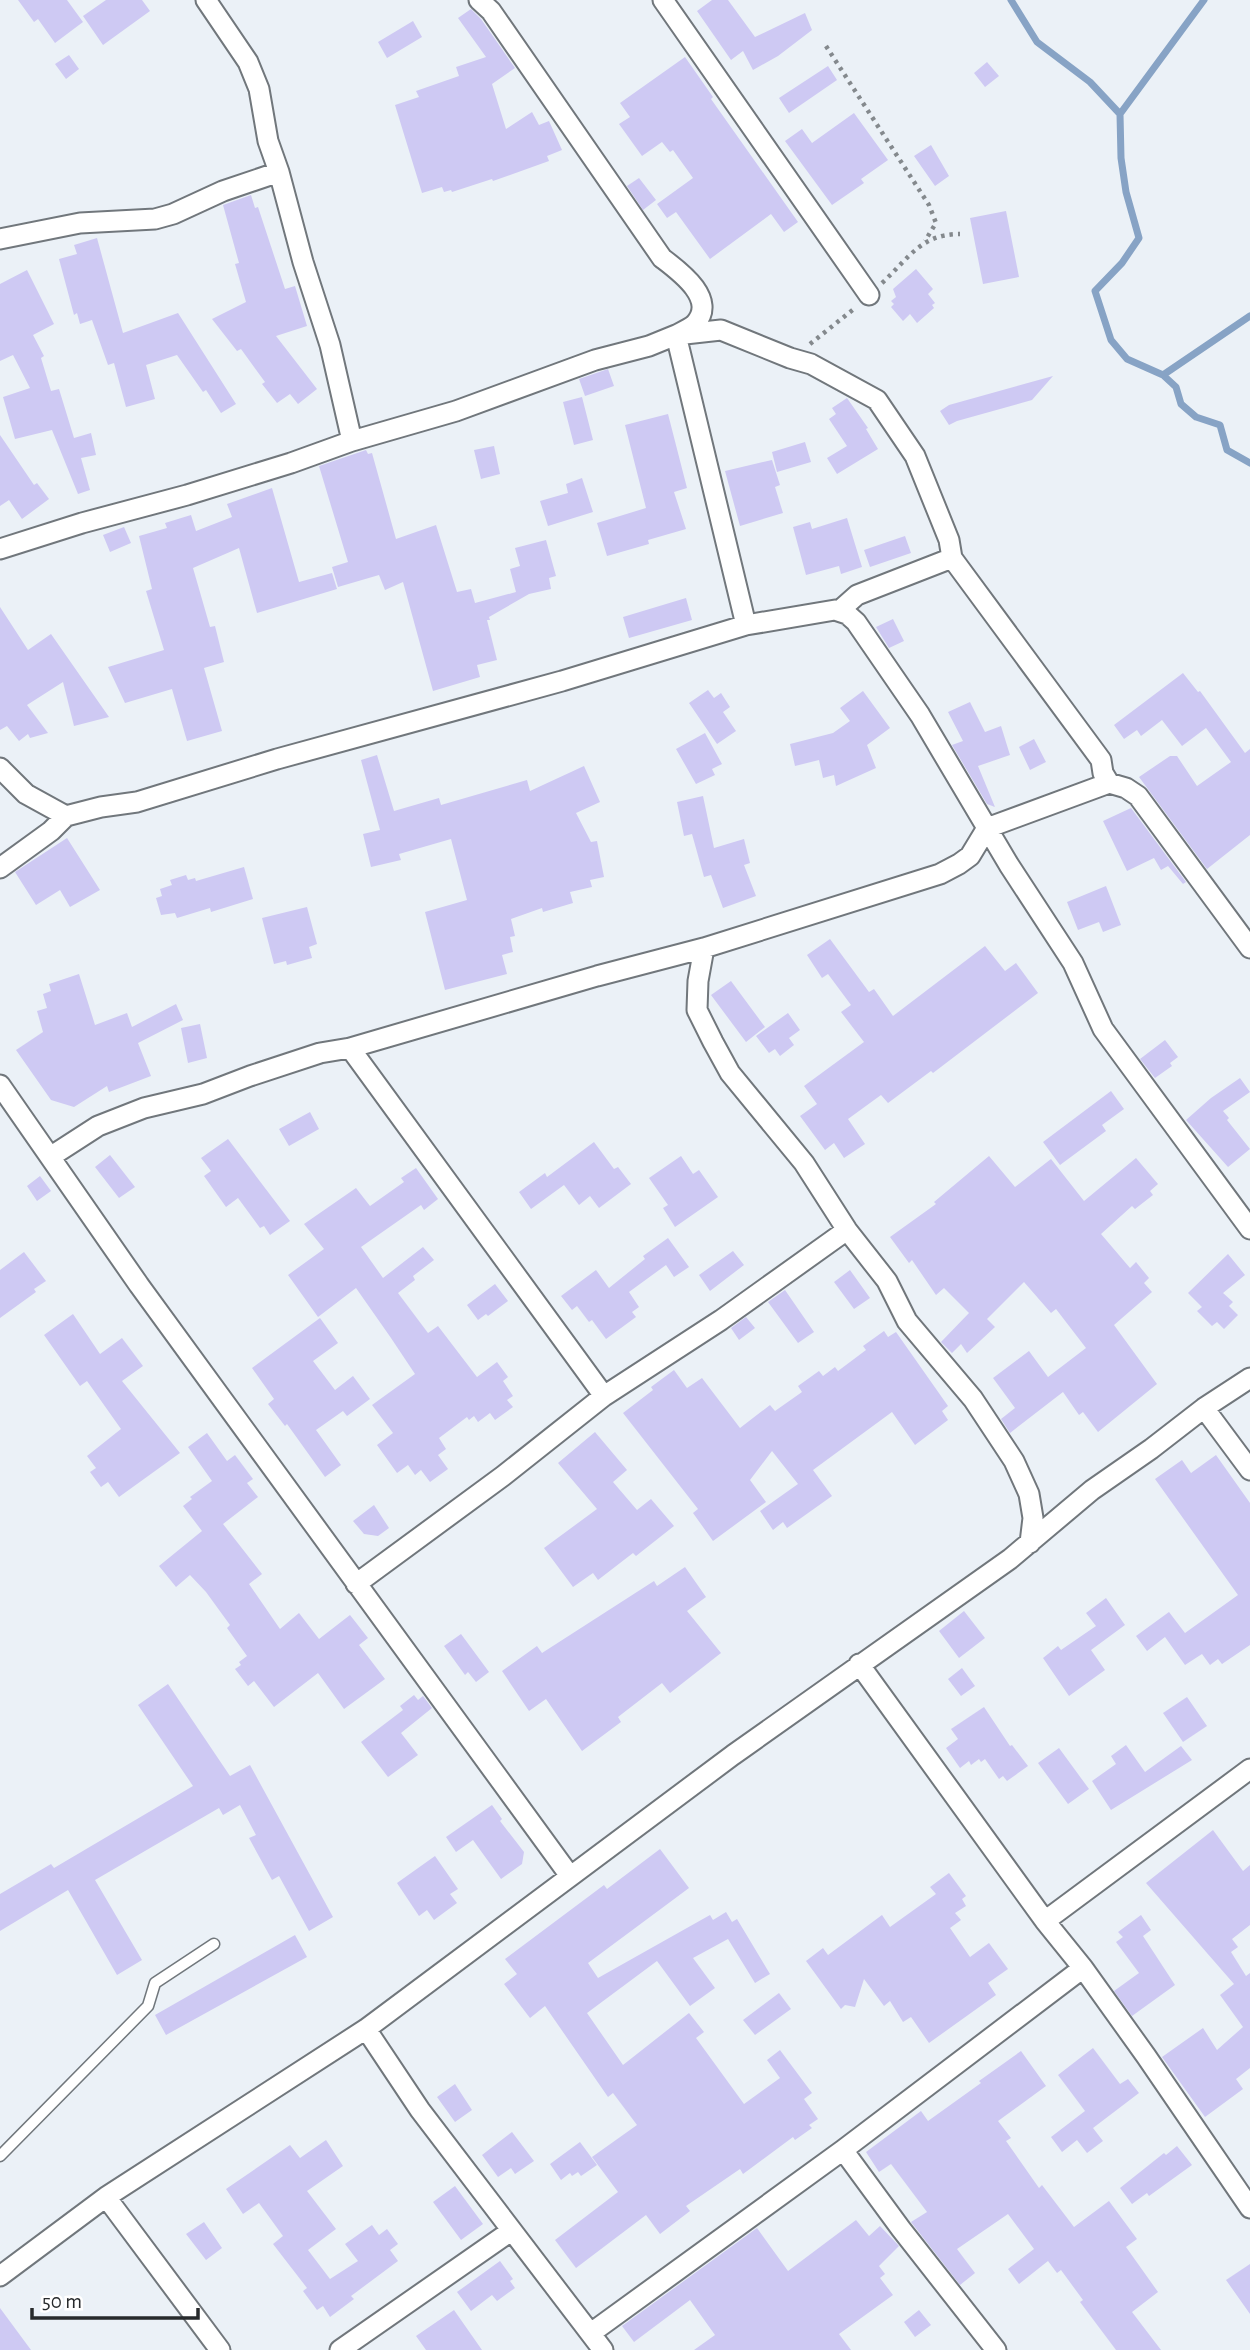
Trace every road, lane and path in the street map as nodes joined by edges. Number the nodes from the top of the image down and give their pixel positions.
1 (206, 0) edge
2 (480, 0) edge
3 (663, 0) edge
4 (827, 46) dead end
5 (279, 172) junction
6 (0, 239) edge
7 (925, 241) dead end
8 (869, 296) dead end
9 (676, 335) junction
10 (352, 441) junction
11 (0, 549) edge
12 (952, 558) junction
13 (839, 611) junction
14 (746, 625) junction
15 (0, 768) edge
16 (1109, 783) junction
17 (66, 816) junction
18 (987, 828) junction
19 (0, 868) edge
20 (704, 948) junction
21 (1250, 948) edge
22 (351, 1048) junction
23 (0, 1085) edge
24 (50, 1157) junction
25 (1250, 1229) edge
26 (847, 1230) junction
27 (1250, 1378) edge
28 (604, 1395) junction
29 (1204, 1408) junction
30 (1250, 1470) edge
31 (1030, 1543) junction
32 (356, 1584) junction
33 (859, 1664) junction
34 (1250, 1769) edge
35 (570, 1876) junction
36 (1045, 1922) junction
37 (214, 1944) dead end
38 (1083, 1968) junction
39 (366, 2029) junction
40 (843, 2150) junction
41 (0, 2156) edge
42 (106, 2197) junction
43 (1250, 2208) edge
44 (511, 2231) junction
45 (0, 2276) edge
46 (591, 2333) junction
47 (220, 2350) edge
48 (340, 2350) edge
49 (603, 2350) edge
50 (996, 2350) edge

1 - 5 street
2 - 9 street
3 - 8 street
4 - 7 path
5 - 6 street
5 - 10 street
9 - 10 street
9 - 12 street
9 - 14 street
10 - 11 street
12 - 13 street
12 - 16 street
13 - 14 street
13 - 18 street
14 - 17 street
15 - 17 street
16 - 18 street
16 - 21 street
17 - 19 street
18 - 20 street
18 - 25 street
20 - 22 street
20 - 26 street
22 - 24 street
22 - 28 street
23 - 24 street
24 - 32 street
26 - 28 street
26 - 31 street
27 - 29 street
28 - 32 street
29 - 30 street
29 - 31 street
31 - 33 street
32 - 35 street
33 - 35 street
33 - 36 street
34 - 36 street
35 - 39 street
36 - 38 street
37 - 41 lane
38 - 40 street
38 - 43 street
39 - 42 street
39 - 44 street
40 - 46 street
40 - 50 street
42 - 45 street
42 - 47 street
44 - 46 street
44 - 48 street
46 - 49 street

